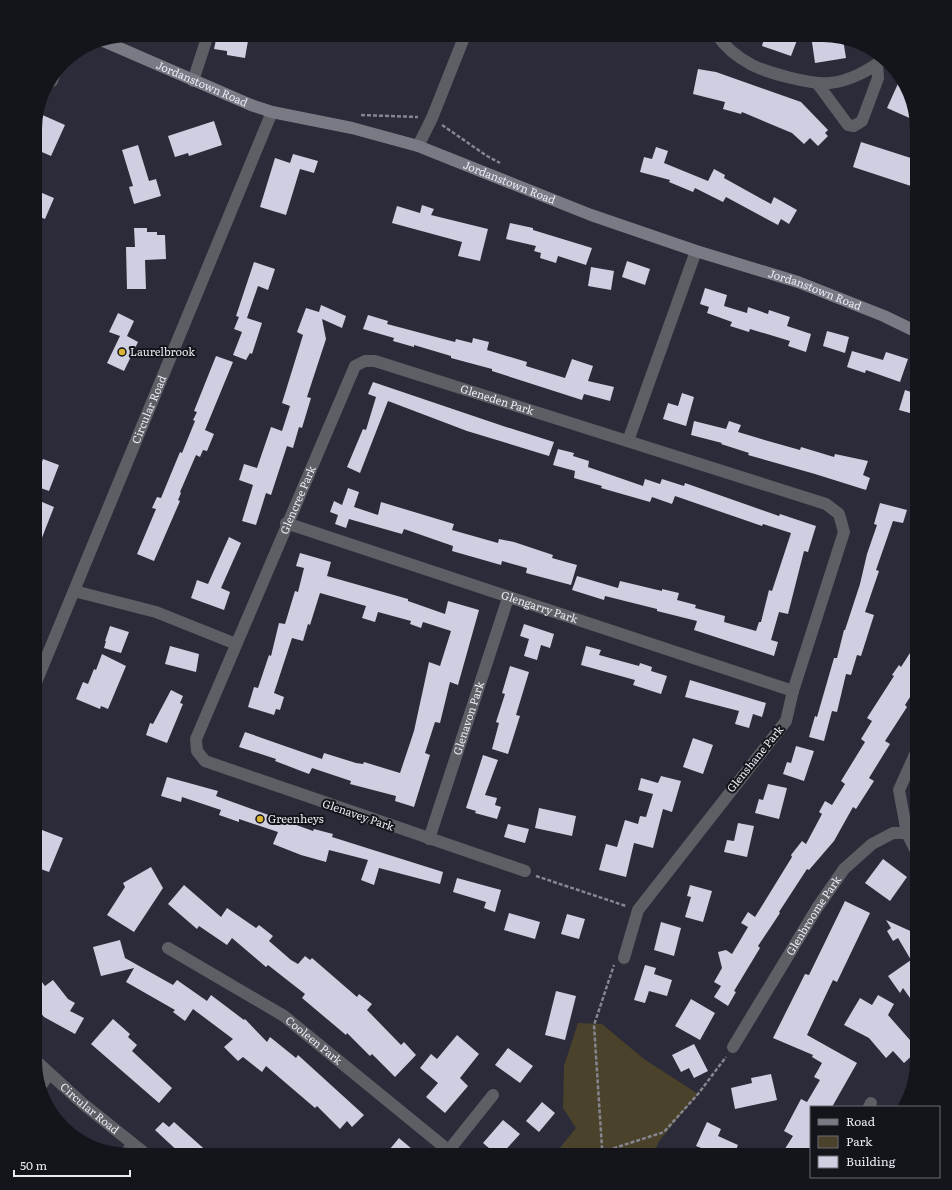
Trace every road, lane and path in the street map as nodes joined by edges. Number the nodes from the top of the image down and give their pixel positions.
1 (206, 42) edge
2 (462, 42) edge
3 (722, 42) edge
4 (111, 44) edge
5 (880, 62) edge
6 (880, 63) edge
7 (192, 81) junction
8 (817, 83) junction
9 (272, 112) junction
10 (418, 146) junction
11 (696, 251) junction
12 (910, 329) edge
13 (365, 361) joint
14 (628, 441) junction
15 (839, 514) joint
16 (286, 523) junction
17 (74, 591) junction
18 (508, 598) junction
19 (236, 644) junction
20 (42, 657) edge
21 (793, 691) junction
22 (197, 751) joint
23 (910, 765) edge
24 (907, 833) junction
25 (910, 839) edge
26 (429, 840) junction
27 (525, 871) joint
28 (638, 910) junction
29 (168, 948) dead end
30 (624, 958) joint
31 (733, 1047) joint
32 (46, 1079) edge
33 (493, 1095) dead end
34 (132, 1143) junction
35 (129, 1148) edge
36 (138, 1148) edge
37 (441, 1148) edge
38 (451, 1148) edge
39 (602, 1148) edge
40 (618, 1148) edge

1 - 7 street
2 - 10 street
3 - 8 street
4 - 7 street, Jordanstown Road
5 - 8 street
6 - 8 street
7 - 9 street, Jordanstown Road
9 - 10 street, Jordanstown Road
9 - 17 street, Circular Road
10 - 11 street, Jordanstown Road
11 - 12 street, Jordanstown Road
11 - 14 street
13 - 14 street, Gleneden Park
13 - 16 street, Glencree Park
14 - 15 street, Gleneden Park
15 - 21 street, Glenshane Park
16 - 18 street, Glengarry Park
16 - 19 street, Glencree Park
17 - 19 street
17 - 20 street, Circular Road
18 - 21 street, Glengarry Park
18 - 26 street, Glenavon Park
19 - 22 street, Glencree Park
21 - 28 street, Glenshane Park
22 - 26 street, Glenavey Park
23 - 24 street
24 - 25 street
24 - 31 street, Glenbroome Park
26 - 27 street, Glenavey Park
27 - 28 path
28 - 30 street, Glenshane Park
29 - 37 street, Cooleen Park
30 - 39 path
31 - 40 path
32 - 34 street, Circular Road
33 - 38 street
34 - 35 street
34 - 36 street, Circular Road

